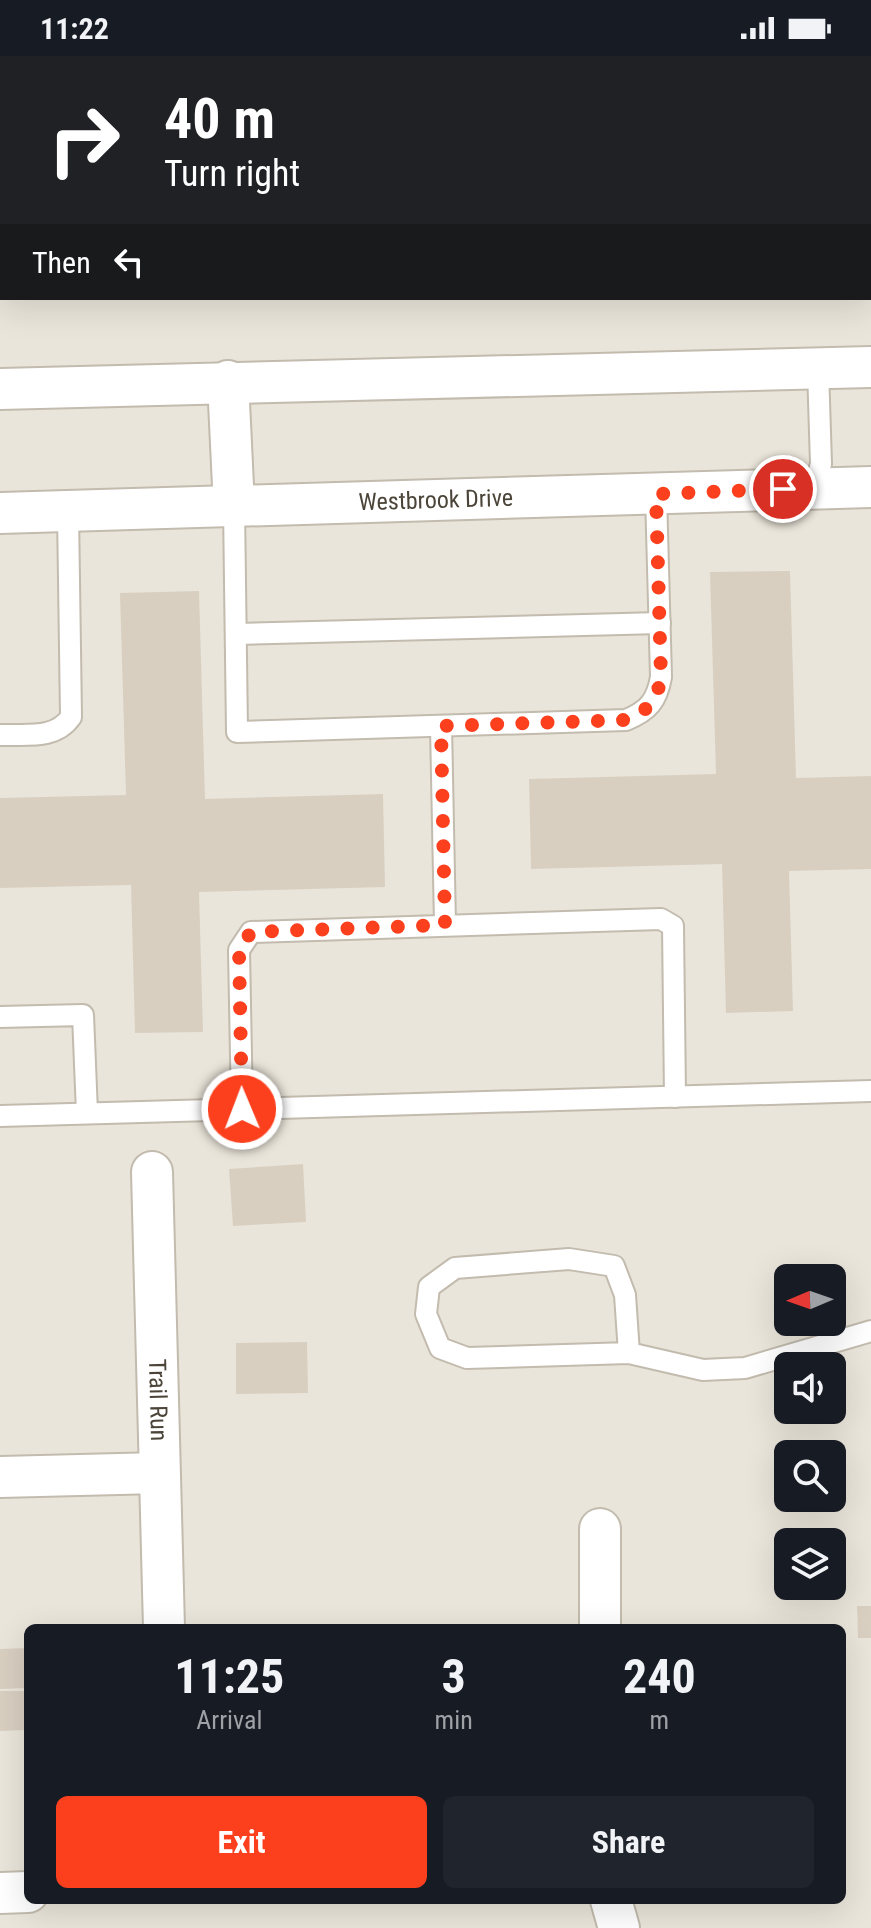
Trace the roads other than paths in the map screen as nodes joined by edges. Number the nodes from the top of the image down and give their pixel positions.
1 (871, 367) edge
2 (818, 369) junction
3 (228, 381) junction
4 (0, 389) edge
5 (871, 487) edge
6 (814, 488) junction
7 (656, 494) junction
8 (234, 507) junction
9 (68, 512) junction
10 (0, 513) edge
11 (660, 623) junction
12 (236, 634) junction
13 (441, 726) junction
14 (0, 735) edge
15 (445, 925) junction
16 (0, 1017) edge
17 (871, 1091) edge
18 (675, 1097) junction
19 (242, 1109) junction
20 (87, 1113) junction
21 (0, 1116) edge
22 (152, 1172) dead end
23 (871, 1331) edge
24 (629, 1353) junction
25 (159, 1473) junction
26 (0, 1477) edge
27 (600, 1529) dead end
28 (164, 1624) edge
29 (600, 1624) edge
30 (24, 1892) edge
31 (0, 1893) edge
32 (612, 1904) edge
33 (619, 1928) edge

1 - 2 street
2 - 3 street
2 - 6 lane
3 - 4 street
3 - 8 street
5 - 6 street, Westbrook Drive
6 - 7 street, Westbrook Drive
7 - 8 street, Westbrook Drive
7 - 11 lane
8 - 9 street, Westbrook Drive
8 - 12 lane
9 - 10 street, Westbrook Drive
9 - 14 lane
11 - 12 lane
11 - 13 lane
12 - 13 lane
13 - 15 lane
15 - 18 lane
15 - 19 lane
16 - 20 lane
17 - 18 lane
18 - 19 lane
19 - 20 lane
20 - 21 lane
22 - 25 street, Trail Run
23 - 24 lane
24 - 24 lane
25 - 26 street
25 - 28 street, Trail Run
27 - 29 street
30 - 31 street
32 - 33 street

